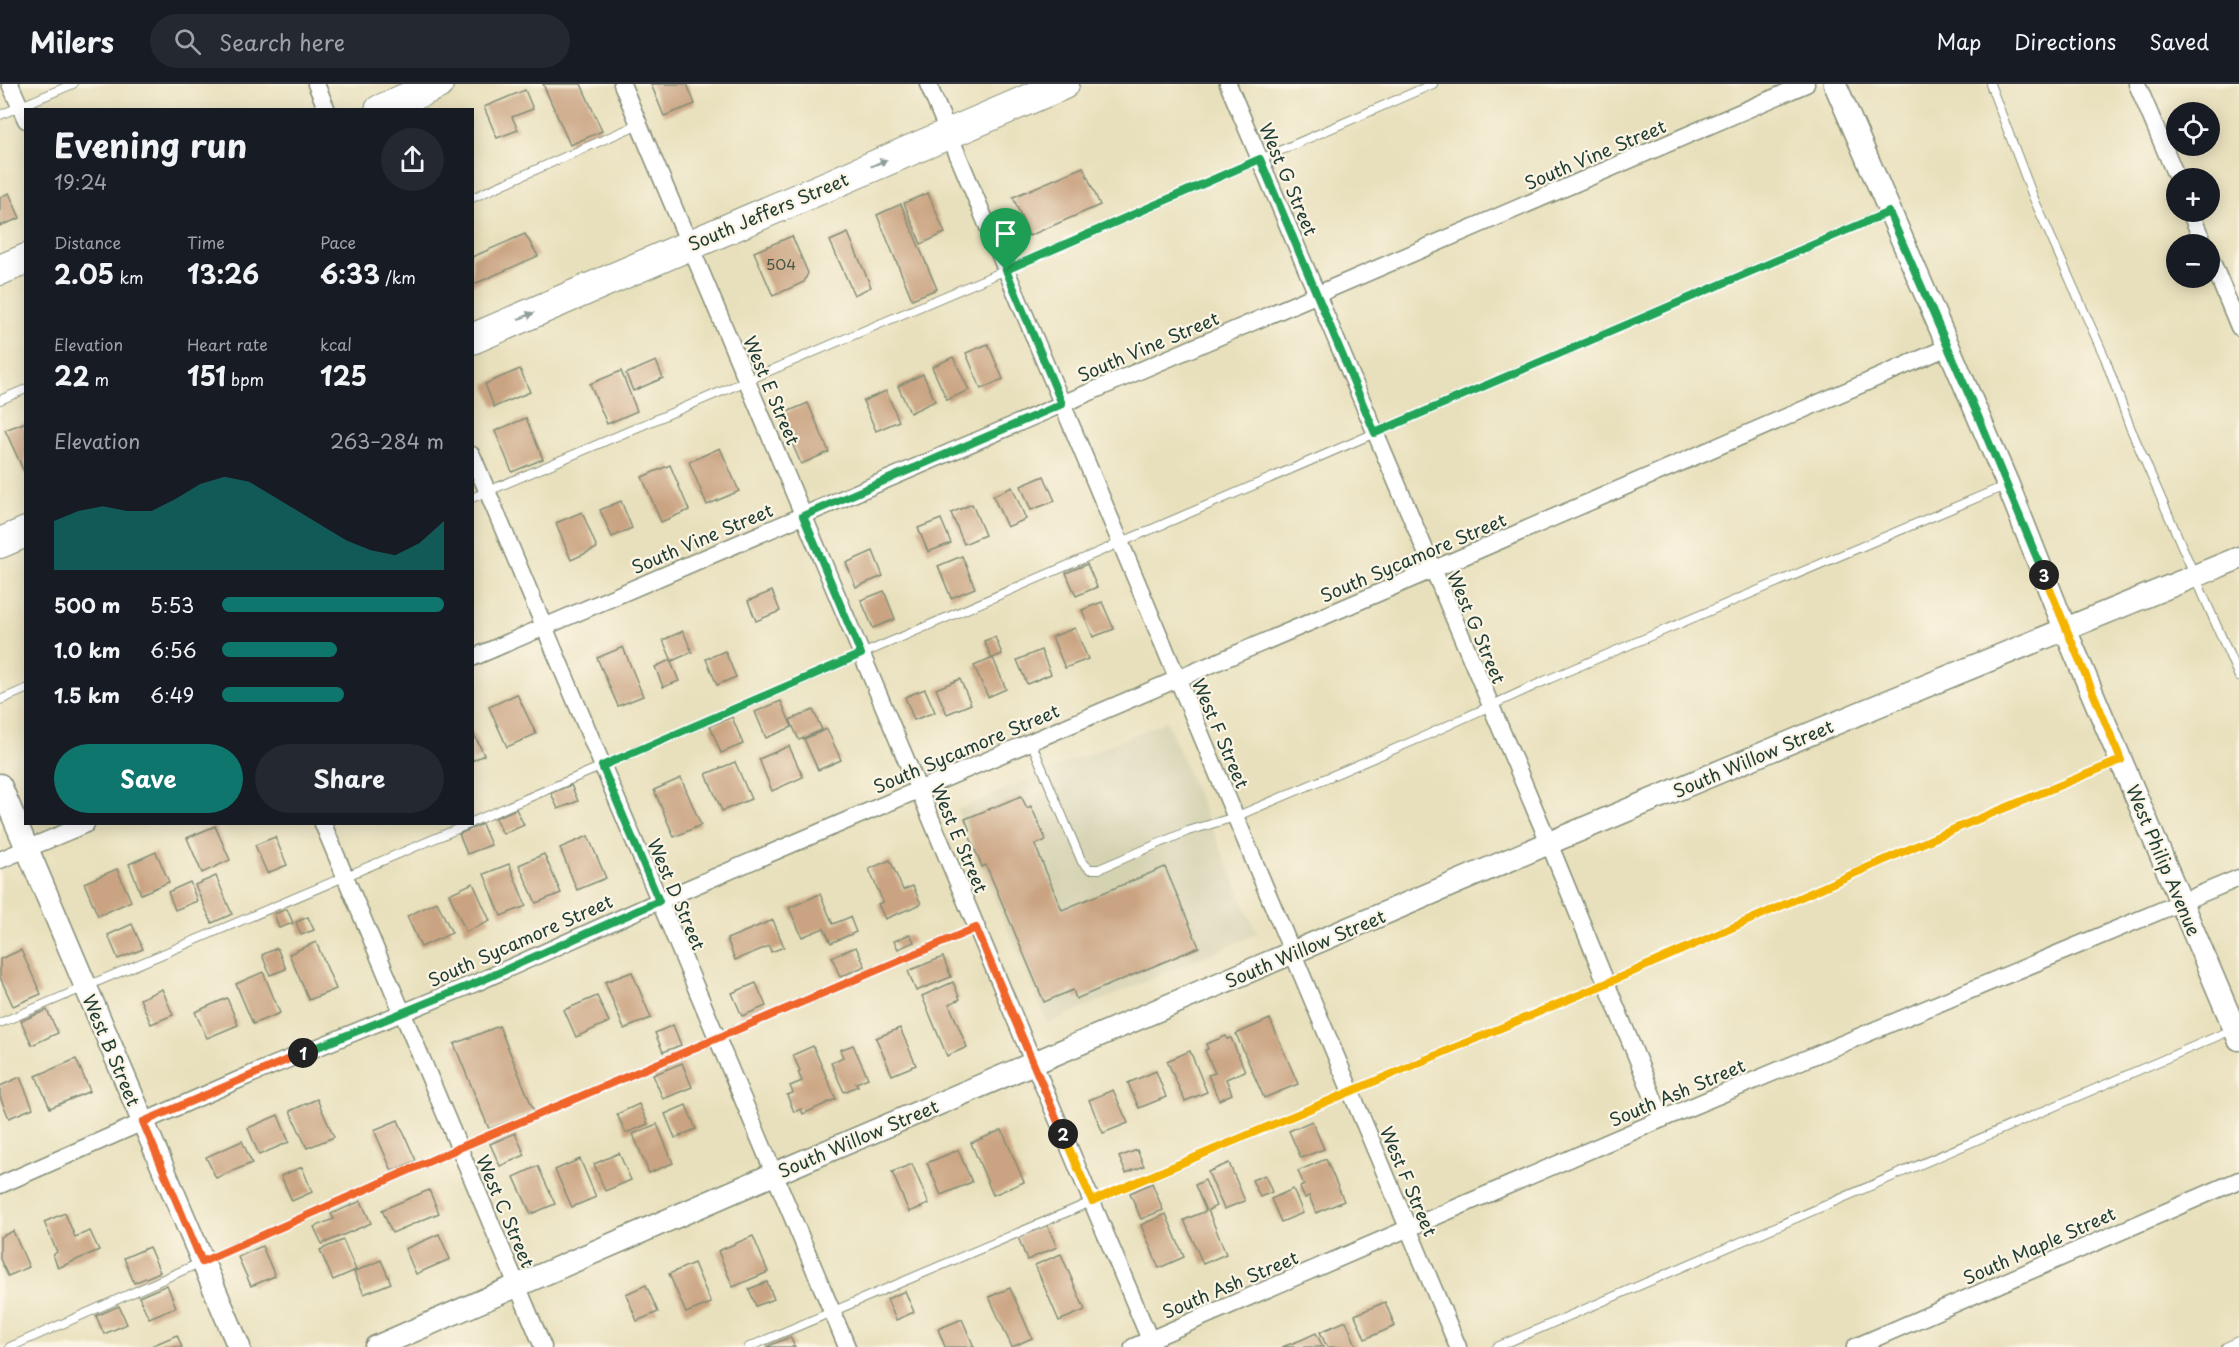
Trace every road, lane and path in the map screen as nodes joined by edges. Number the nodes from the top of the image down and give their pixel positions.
1 (10, 84) edge
2 (73, 84) edge
3 (316, 84) edge
4 (438, 84) edge
5 (622, 84) edge
6 (928, 84) edge
7 (1064, 84) edge
8 (1228, 84) edge
9 (1433, 84) edge
10 (1806, 84) edge
11 (1835, 84) edge
12 (1990, 84) edge
13 (2137, 84) edge
14 (33, 108) edge
15 (326, 108) edge
16 (384, 108) edge
17 (23, 114) edge
18 (0, 116) edge
19 (639, 124) junction
20 (948, 133) junction
21 (1260, 159) junction
22 (2173, 168) edge
23 (474, 197) edge
24 (1889, 212) junction
25 (690, 245) junction
26 (24, 260) edge
27 (0, 270) edge
28 (1006, 270) junction
29 (2220, 281) edge
30 (1317, 295) junction
31 (2239, 327) edge
32 (474, 338) edge
33 (1948, 347) junction
34 (747, 381) junction
35 (24, 390) edge
36 (0, 400) edge
37 (1062, 404) junction
38 (1375, 433) junction
39 (474, 465) edge
40 (2007, 485) junction
41 (480, 495) edge
42 (803, 516) junction
43 (24, 533) edge
44 (0, 543) edge
45 (1120, 543) junction
46 (2239, 558) edge
47 (1432, 570) junction
48 (2196, 576) junction
49 (544, 627) junction
50 (2066, 628) junction
51 (861, 654) junction
52 (474, 657) edge
53 (2239, 677) edge
54 (1177, 680) junction
55 (24, 690) edge
56 (0, 700) edge
57 (1489, 706) junction
58 (1031, 741) junction
59 (2121, 760) junction
60 (602, 766) junction
61 (0, 785) edge
62 (918, 790) junction
63 (1235, 817) junction
64 (474, 822) edge
65 (84, 825) edge
66 (323, 825) edge
67 (466, 825) edge
68 (1549, 843) junction
69 (27, 849) junction
70 (0, 860) edge
71 (345, 877) junction
72 (2239, 878) edge
73 (659, 901) junction
74 (2182, 901) junction
75 (976, 928) junction
76 (1293, 954) junction
77 (1605, 984) junction
78 (86, 988) junction
79 (402, 1013) junction
80 (0, 1023) edge
81 (2237, 1034) edge
82 (717, 1038) junction
83 (1034, 1064) junction
84 (1350, 1091) junction
85 (1662, 1119) junction
86 (143, 1122) junction
87 (459, 1148) junction
88 (774, 1174) junction
89 (2239, 1180) edge
90 (0, 1185) edge
91 (1092, 1201) junction
92 (1408, 1228) junction
93 (202, 1262) junction
94 (517, 1286) junction
95 (832, 1312) junction
96 (2239, 1341) edge
97 (1151, 1343) edge
98 (10, 1347) edge
99 (239, 1347) edge
100 (376, 1347) edge
101 (543, 1347) edge
102 (749, 1347) edge
103 (847, 1347) edge
104 (1133, 1347) edge
105 (1458, 1347) edge
106 (1497, 1347) edge
107 (1854, 1347) edge
108 (2226, 1347) edge

1 - 17 street
2 - 14 lane
3 - 15 street
4 - 16 highway
5 - 19 street, West E Street
6 - 20 street, West F Street
7 - 20 highway, South Jeffers Street
8 - 21 street, West G Street
9 - 21 lane
10 - 30 street, South Vine Street
11 - 24 main road, West Philip Avenue
12 - 48 lane
13 - 22 street
17 - 18 lane
19 - 23 lane
19 - 25 street, West E Street
25 -> 20 highway, South Jeffers Street
20 - 28 street, West F Street
21 - 28 lane
21 - 30 street, West G Street
24 - 33 main road, West Philip Avenue
24 - 38 lane
32 -> 25 highway, South Jeffers Street
25 - 34 street, West E Street
26 - 27 highway
28 - 34 lane
28 - 37 street, West F Street
29 - 31 street
30 - 37 street, South Vine Street
30 - 38 street, West G Street
33 - 40 main road, West Philip Avenue
33 - 47 street, South Sycamore Street
34 - 41 lane
34 - 42 street, West E Street
35 - 36 lane
37 - 42 street, South Vine Street
37 - 45 street, West F Street
38 - 45 lane
38 - 47 street, West G Street
39 - 41 street, West D Street
40 - 50 main road, West Philip Avenue
40 - 57 lane
41 - 49 street, West D Street
42 - 49 street, South Vine Street
42 - 51 street, West E Street
43 - 44 highway
45 - 51 lane
45 - 54 street, West F Street
46 - 48 main road, South Willow Street
47 - 54 street, South Sycamore Street
47 - 57 street, West G Street
48 - 50 main road, South Willow Street
48 - 53 lane
49 - 52 street, South Vine Street
49 - 60 street, West D Street
50 - 59 main road, West Philip Avenue
50 - 68 main road, South Willow Street
51 - 60 lane
51 - 62 street, West E Street
54 - 58 street, South Sycamore Street
54 - 63 street, West F Street
55 - 56 lane
57 - 63 lane
57 - 68 street, West G Street
58 - 62 street, South Sycamore Street
58 - 63 lane
59 - 74 main road, West Philip Avenue
59 - 77 lane
60 - 64 lane
60 - 73 street, West D Street
61 - 69 main road, West B Street
62 - 73 street, South Sycamore Street
62 - 75 street, West E Street
63 - 76 street, West F Street
65 - 69 street
66 - 71 street, West C Street
67 - 71 lane
68 - 76 main road, South Willow Street
68 - 77 street, West G Street
69 - 70 street
69 - 78 main road, West B Street
71 - 78 lane
71 - 79 street, West C Street
72 - 74 street, South Ash Street
73 - 79 street, South Sycamore Street
73 - 82 street, West D Street
74 - 81 main road, West Philip Avenue
74 - 85 street, South Ash Street
75 - 82 lane
75 - 83 street, West E Street
76 - 83 main road, South Willow Street
76 - 84 street, West F Street
77 - 84 lane
77 - 85 street, West G Street
78 - 80 lane
78 - 86 main road, West B Street
79 - 86 street, South Sycamore Street
79 - 87 street, West C Street
81 - 106 lane
82 - 87 lane
82 - 88 street, West D Street
83 - 88 main road, South Willow Street
83 - 91 street, West E Street
84 - 91 lane
84 - 92 street, West F Street
85 - 92 street, South Ash Street
86 - 90 street, South Sycamore Street
86 - 93 main road, West B Street
87 - 93 lane
87 - 94 street, West C Street
88 - 94 main road, South Willow Street
88 - 95 street, West D Street
89 - 107 street, South Maple Street
91 - 95 lane
91 - 97 street, West E Street
92 - 97 street, South Ash Street
92 - 105 street, West F Street
93 - 98 lane
93 - 99 main road, West B Street
94 - 100 main road, South Willow Street
94 - 101 street, West C Street
95 - 102 lane
95 - 103 street, West D Street
96 - 108 lane
97 - 104 street, South Ash Street

